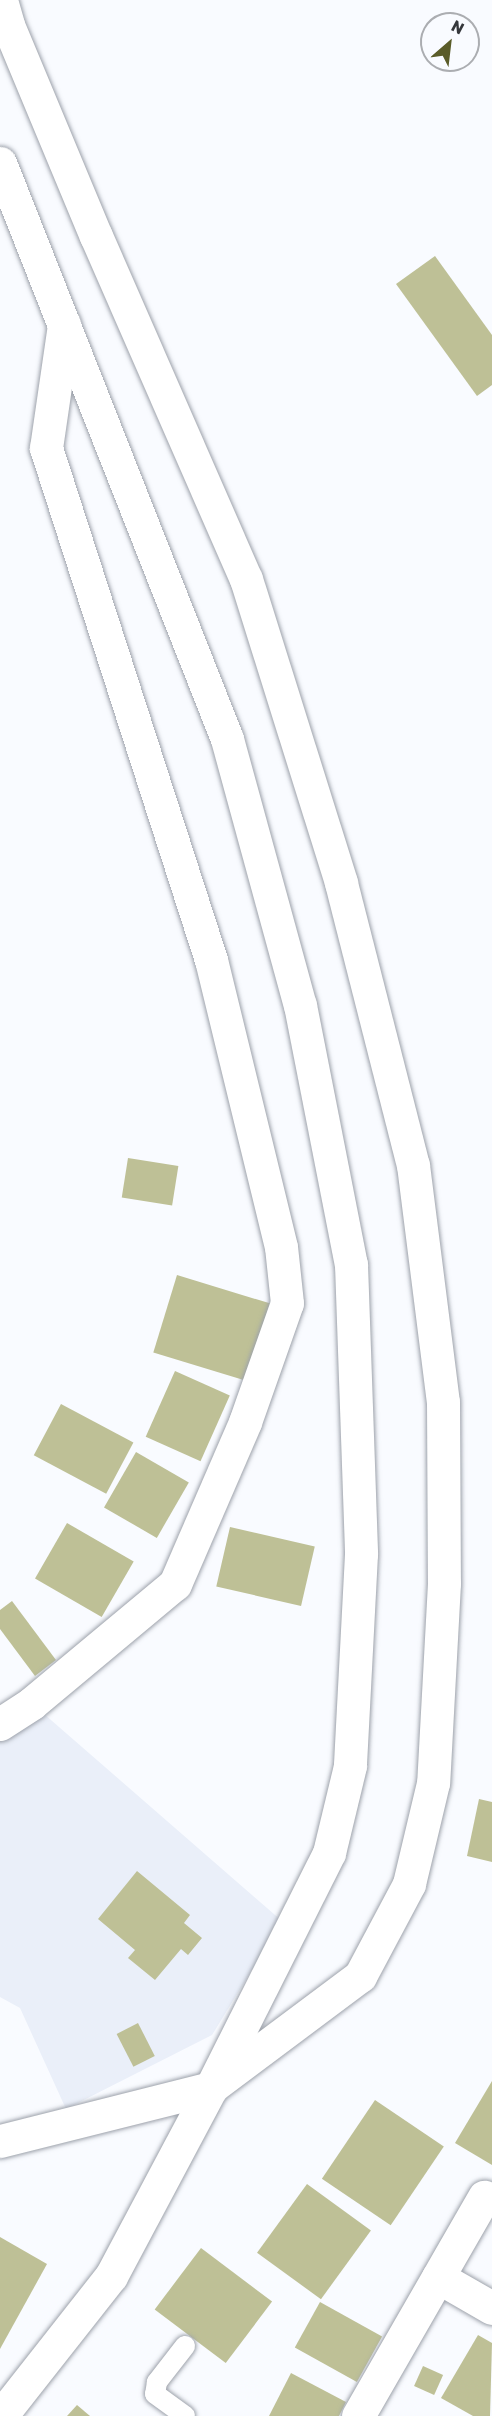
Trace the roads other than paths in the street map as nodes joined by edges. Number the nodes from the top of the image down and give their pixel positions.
1 (1, 0) edge
2 (0, 163) edge
3 (64, 324) junction
4 (0, 1724) edge
5 (211, 2088) junction
6 (0, 2141) edge
7 (484, 2197) dead end
8 (438, 2277) junction
9 (492, 2308) edge
10 (184, 2346) dead end
11 (1, 2416) edge
12 (185, 2416) edge
13 (358, 2416) edge

1 - 5 street
2 - 3 street
3 - 4 street
3 - 5 street
5 - 6 street
5 - 11 street
7 - 8 street
8 - 9 street
8 - 13 street
10 - 12 lane

